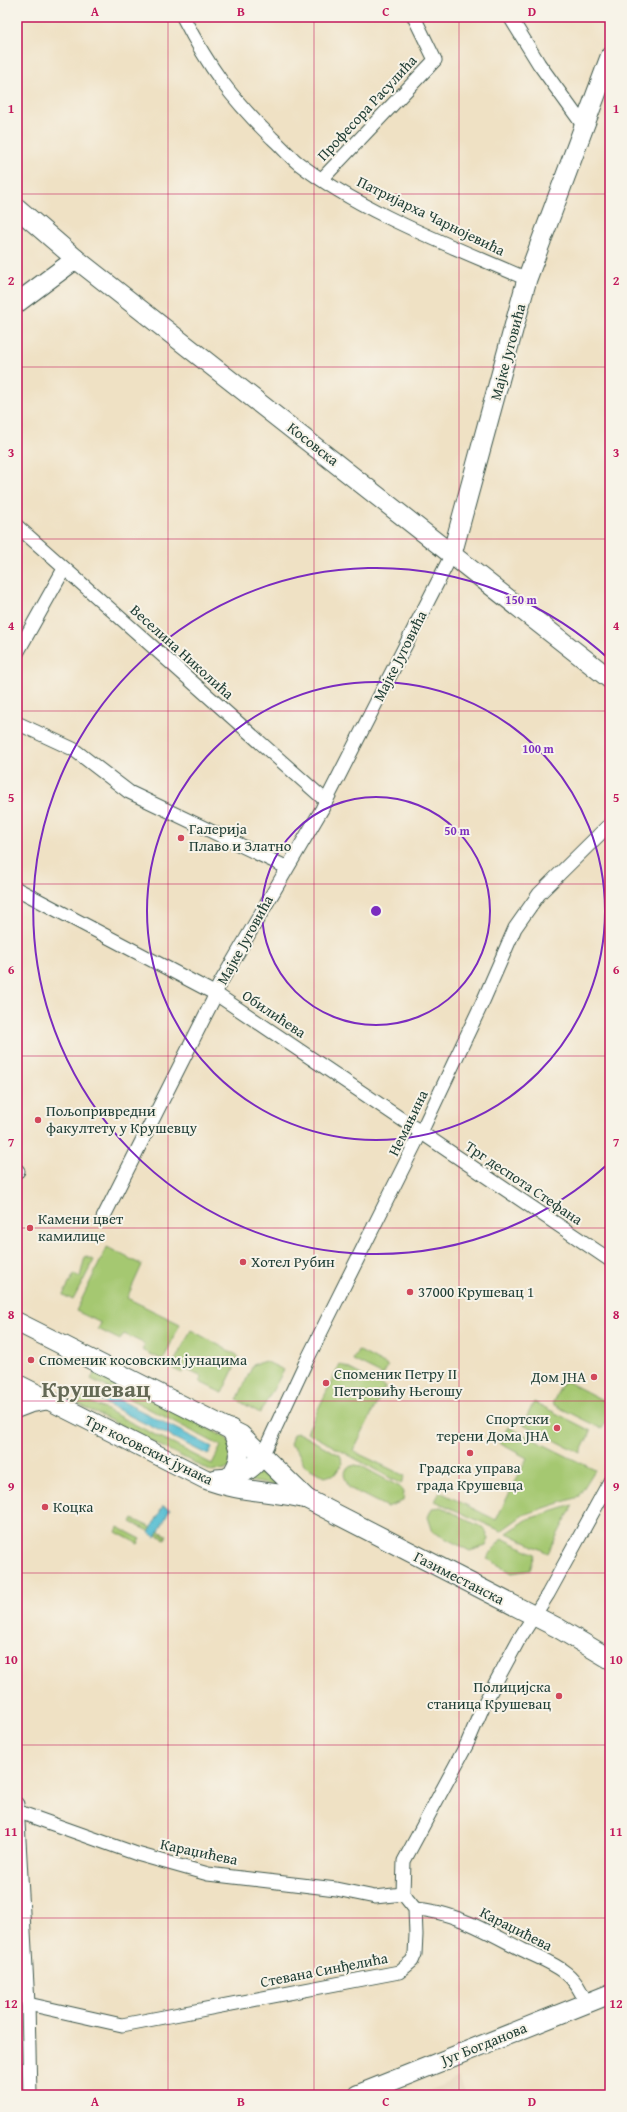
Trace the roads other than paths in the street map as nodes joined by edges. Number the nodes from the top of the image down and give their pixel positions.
1 (183, 17) edge
2 (414, 17) edge
3 (510, 17) edge
4 (610, 57) edge
5 (583, 125) junction
6 (322, 179) junction
7 (17, 208) edge
8 (76, 259) junction
9 (527, 279) junction
10 (17, 303) edge
11 (17, 526) edge
12 (452, 554) junction
13 (64, 569) junction
14 (17, 653) edge
15 (610, 678) edge
16 (17, 723) edge
17 (326, 801) junction
18 (610, 824) edge
19 (286, 867) junction
20 (17, 889) edge
21 (216, 994) junction
22 (421, 1133) junction
23 (103, 1218) dead end
24 (610, 1260) edge
25 (17, 1322) edge
26 (41, 1334) junction
27 (17, 1335) edge
28 (17, 1384) edge
29 (47, 1400) junction
30 (17, 1408) edge
31 (230, 1429) junction
32 (262, 1456) junction
33 (229, 1478) junction
34 (205, 1479) junction
35 (610, 1481) edge
36 (307, 1499) junction
37 (534, 1616) junction
38 (610, 1659) edge
39 (18, 1808) edge
40 (403, 1894) junction
41 (415, 1909) junction
42 (610, 1994) edge
43 (586, 2003) junction
44 (28, 2004) junction
45 (30, 2095) edge
46 (357, 2095) edge

1 - 6 street, Патријарха Чарнојевића
2 - 6 street, Професора Расулића
3 - 5 street
4 - 5 main road, Мајке Југовића
5 - 9 main road, Мајке Југовића
6 - 9 street, Патријарха Чарнојевића
7 - 8 main road, Косовска
8 - 10 main road
8 - 12 main road, Косовска
9 - 12 main road, Мајке Југовића
11 - 13 street, Веселина Николића
12 - 15 main road, Косовска
12 - 17 street, Мајке Југовића
13 - 14 street
13 - 17 street, Веселина Николића
16 - 19 street
17 - 19 street, Мајке Југовића
18 - 22 street, Немањина
19 - 21 street, Мајке Југовића
20 - 21 street, Обилићева
21 - 22 street, Обилићева
21 - 23 street, Мајке Југовића
22 - 24 street, Трг деспота Стефана
22 - 32 street, Немањина
25 - 26 main road
26 - 27 main road
26 - 31 main road
28 - 29 main road, Трг косовских јунака
29 - 30 main road
29 - 34 main road, Трг косовских јунака
31 - 32 main road
31 - 33 main road
32 - 33 main road
32 - 36 main road
33 - 34 main road
34 - 36 main road, Трг косовских јунака
35 - 37 street
36 - 37 main road, Газиместанска
37 - 38 main road, Газиместанска
37 - 40 street
39 - 40 street, Караџићева
39 - 44 street
40 - 41 street
41 - 43 street, Караџићева
41 - 44 street, Стевана Синђелића
42 - 43 main road, Југ Богданова
43 - 46 main road, Југ Богданова
44 - 45 street

